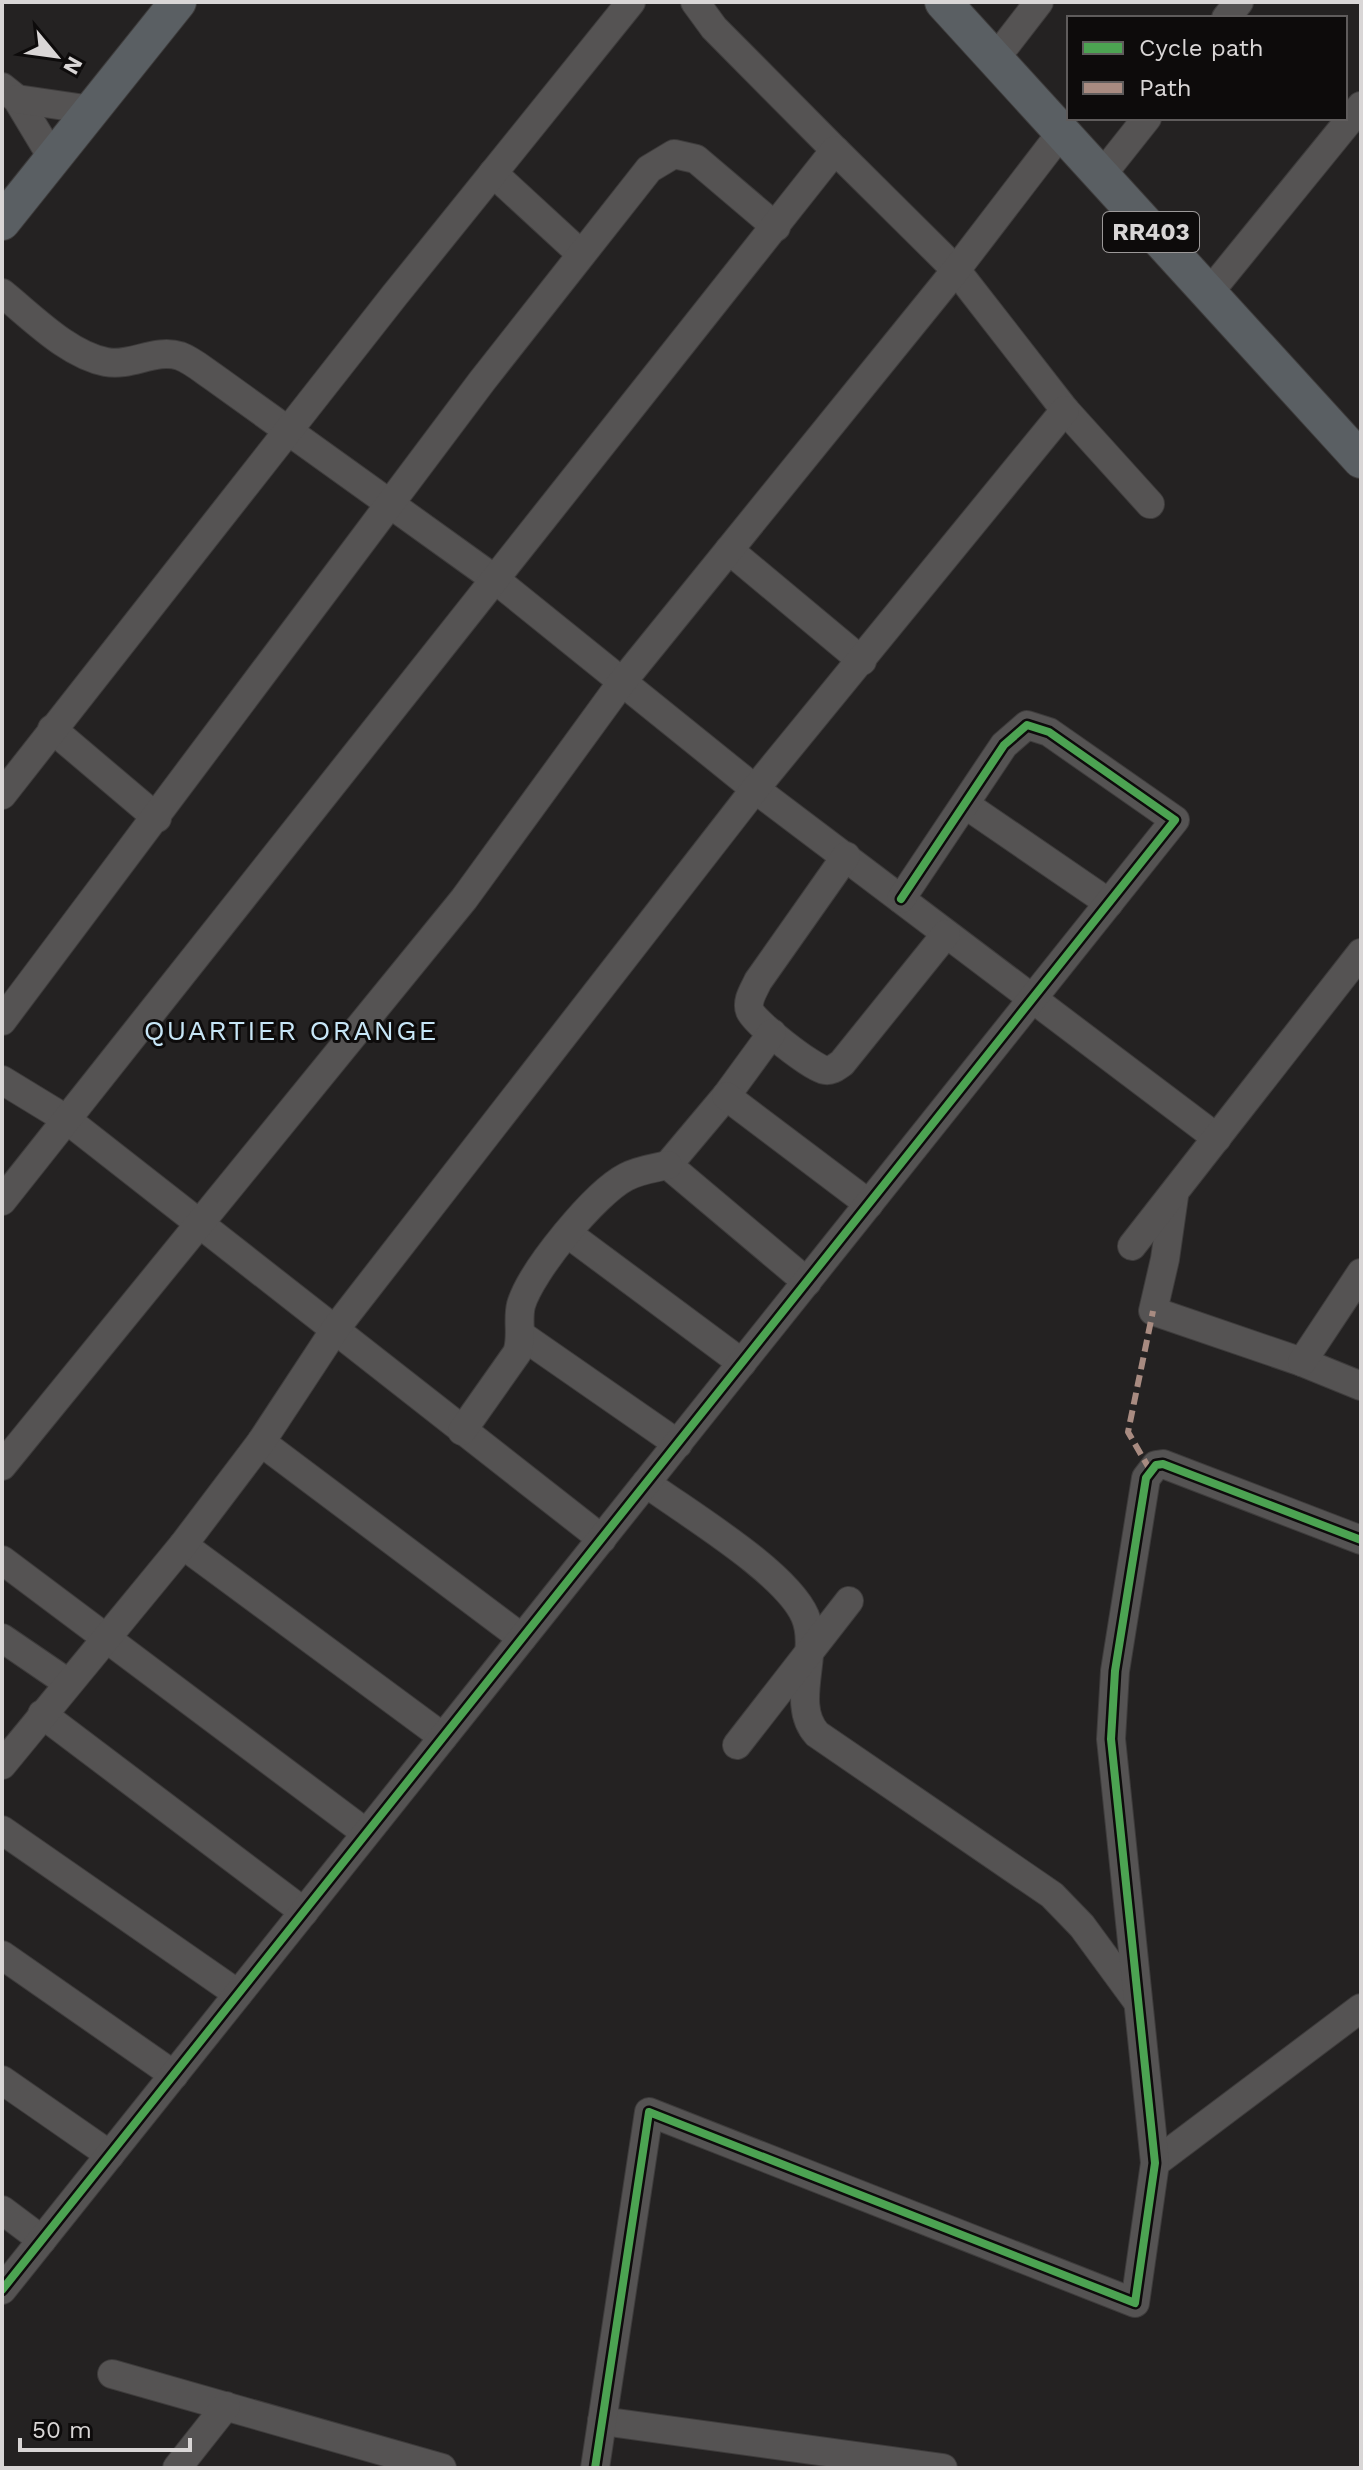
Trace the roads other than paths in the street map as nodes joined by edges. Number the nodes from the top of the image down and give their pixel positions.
1 (178, 2) edge
2 (631, 2) edge
3 (695, 2) edge
4 (943, 2) edge
5 (1039, 2) edge
6 (995, 59) junction
7 (10, 93) edge
8 (1361, 106) edge
9 (92, 110) junction
10 (1145, 120) edge
11 (1061, 133) junction
12 (835, 150) junction
13 (53, 159) junction
14 (493, 173) junction
15 (1101, 176) junction
16 (2, 222) edge
17 (776, 227) junction
18 (581, 254) junction
19 (956, 270) junction
20 (2, 293) edge
21 (1208, 294) junction
22 (1065, 410) junction
23 (290, 430) junction
24 (1361, 460) edge
25 (390, 502) junction
26 (1150, 504) dead end
27 (729, 550) junction
28 (496, 580) junction
29 (862, 661) junction
30 (622, 682) junction
31 (52, 729) junction
32 (755, 789) junction
33 (2, 795) edge
34 (966, 805) junction
35 (157, 818) junction
36 (846, 856) junction
37 (901, 899) junction
38 (1109, 903) junction
39 (946, 934) junction
40 (1361, 953) edge
41 (1352, 983) edge
42 (1032, 999) junction
43 (2, 1021) edge
44 (772, 1033) junction
45 (2, 1080) edge
46 (726, 1096) junction
47 (66, 1119) junction
48 (1217, 1138) junction
49 (668, 1165) junction
50 (1175, 1192) junction
51 (2, 1201) edge
52 (869, 1204) junction
53 (199, 1223) junction
54 (567, 1233) junction
55 (1132, 1246) dead end
56 (1361, 1273) edge
57 (807, 1282) junction
58 (336, 1328) junction
59 (521, 1335) junction
60 (1302, 1362) junction
61 (742, 1363) junction
62 (1361, 1386) edge
63 (462, 1431) junction
64 (261, 1442) junction
65 (678, 1444) junction
66 (2, 1466) edge
67 (646, 1483) junction
68 (602, 1539) junction
69 (1361, 1540) edge
70 (183, 1545) junction
71 (2, 1560) edge
72 (849, 1601) dead end
73 (2, 1638) edge
74 (522, 1638) junction
75 (105, 1640) junction
76 (810, 1652) junction
77 (68, 1683) junction
78 (42, 1714) junction
79 (443, 1737) junction
80 (737, 1745) dead end
81 (3, 1763) edge
82 (2, 1830) edge
83 (366, 1833) junction
84 (304, 1912) junction
85 (2, 1955) edge
86 (238, 1994) junction
87 (1138, 2002) junction
88 (1361, 2008) edge
89 (174, 2075) junction
90 (2, 2080) edge
91 (110, 2155) junction
92 (1155, 2163) junction
93 (2, 2210) edge
94 (42, 2240) junction
95 (2, 2290) edge
96 (112, 2374) dead end
97 (226, 2406) junction
98 (602, 2421) junction
99 (177, 2468) edge
100 (442, 2468) edge
101 (595, 2468) edge
102 (943, 2468) edge

1 - 9 main road
2 - 14 street
3 - 12 street
4 - 6 main road, RR403
5 - 6 street
6 - 11 main road, RR403
7 - 9 street
7 - 13 street
8 - 21 street
9 - 13 main road
10 - 15 street
11 - 15 main road, RR403
11 - 19 street
12 - 17 street
12 - 19 street
13 - 16 main road
14 - 18 street
14 - 23 street
15 - 21 main road, RR403
17 - 18 street
17 - 28 street
18 - 25 street
19 - 22 street
19 - 27 street
20 - 23 street
21 - 24 main road, RR403
22 - 26 street
22 - 29 street
23 - 25 street
23 - 31 street
25 - 28 street
25 - 35 street
27 - 29 street
27 - 30 street
28 - 30 street
28 - 47 street
29 - 32 street
30 - 32 street
30 - 53 street
31 - 33 street
31 - 35 street
32 - 36 street
32 - 58 street
34 - 37 street
34 - 38 street
34 - 38 street
35 - 43 street
36 - 37 street
36 - 44 street
37 - 39 street
38 - 42 street
39 - 42 street
39 - 44 street
40 - 41 street
41 - 48 street
42 - 48 street
42 - 52 street
44 - 46 street
45 - 47 street
46 - 49 street
46 - 52 street
47 - 51 street
47 - 53 street
48 - 50 street
49 - 54 street
49 - 57 street
50 - 55 street
50 - 60 street
52 - 57 street
53 - 58 street
53 - 66 street
54 - 59 street
54 - 61 street
56 - 60 street
57 - 61 street
58 - 63 street
58 - 64 street
59 - 63 street
59 - 65 street
60 - 62 street
61 - 65 street
63 - 68 street
64 - 70 street
64 - 74 street
65 - 67 street
67 - 68 street
67 - 76 street
68 - 74 street
69 - 87 street
70 - 75 street
70 - 79 street
71 - 75 street
72 - 76 street
73 - 77 street
74 - 79 street
75 - 77 street
75 - 83 street
76 - 80 street
76 - 87 street
77 - 78 street
78 - 81 street
78 - 84 street
79 - 83 street
82 - 86 street
83 - 84 street
84 - 86 street
85 - 89 street
86 - 89 street
87 - 92 street
88 - 92 street
89 - 91 street
90 - 91 street
91 - 94 street
92 - 98 street
93 - 94 street
94 - 95 street
96 - 97 street
97 - 99 street
97 - 100 street
98 - 101 street
98 - 102 street

